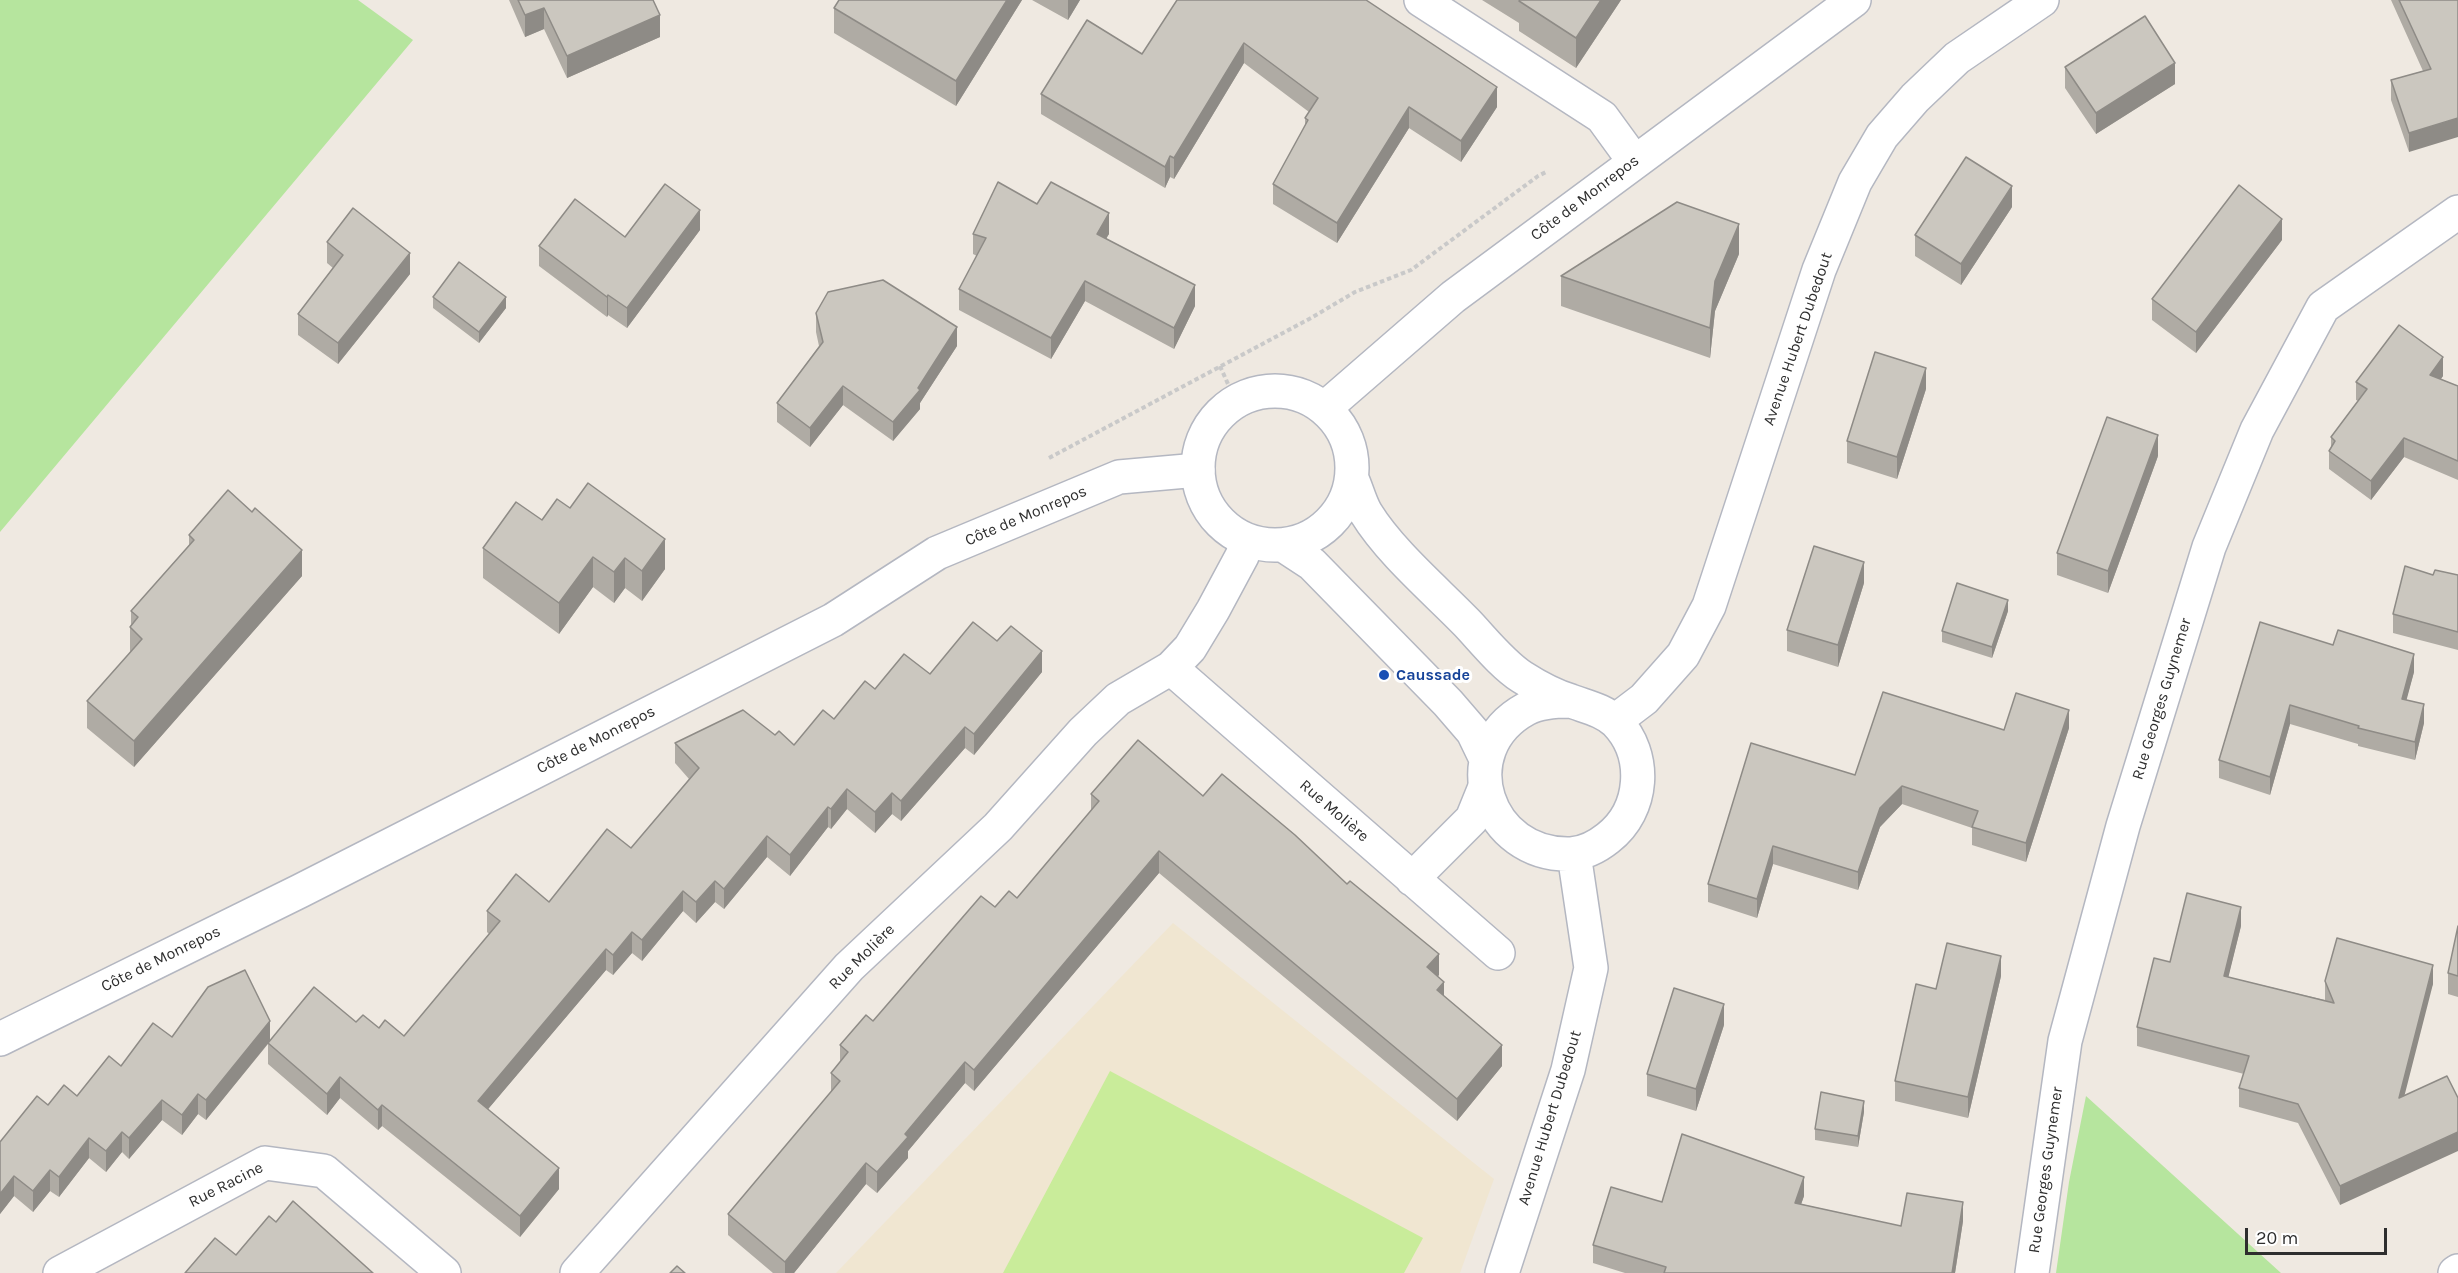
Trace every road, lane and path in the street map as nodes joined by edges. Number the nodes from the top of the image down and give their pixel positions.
1 (1421, 0) edge
2 (1854, 0) edge
3 (2042, 0) edge
4 (1634, 161) junction
5 (1555, 168) dead end
6 (2458, 212) edge
7 (1220, 366) junction
8 (1236, 402) junction
9 (1325, 408) junction
10 (1046, 459) dead end
11 (1198, 470) junction
12 (1352, 479) junction
13 (1248, 541) junction
14 (1283, 545) junction
15 (1171, 668) junction
16 (1570, 701) junction
17 (1615, 721) junction
18 (1486, 773) junction
19 (1574, 854) junction
20 (1412, 879) junction
21 (1498, 953) dead end
22 (0, 1039) edge
23 (60, 1273) edge
24 (444, 1273) edge
25 (577, 1273) edge
26 (1502, 1273) edge
27 (2032, 1273) edge

1 - 4 street
2 - 4 street, Côte de Monrepos
3 - 17 street, Avenue Hubert Dubedout
4 - 9 street, Côte de Monrepos
5 - 7 path
6 - 27 street, Rue Georges Guynemer
7 - 8 path
7 - 10 path
8 - 9 street
8 - 11 street
9 - 12 street
11 - 13 street
11 - 22 street, Côte de Monrepos
12 - 14 street
12 - 16 street
13 - 14 street
13 - 15 street, Rue Molière
14 - 18 street
15 - 20 street, Rue Molière
15 - 25 street, Rue Molière
16 - 17 street
16 - 18 street
17 - 19 street
18 - 19 street
18 - 20 street
19 - 26 street, Avenue Hubert Dubedout
20 - 21 street, Rue Molière
23 - 24 street, Rue Racine

